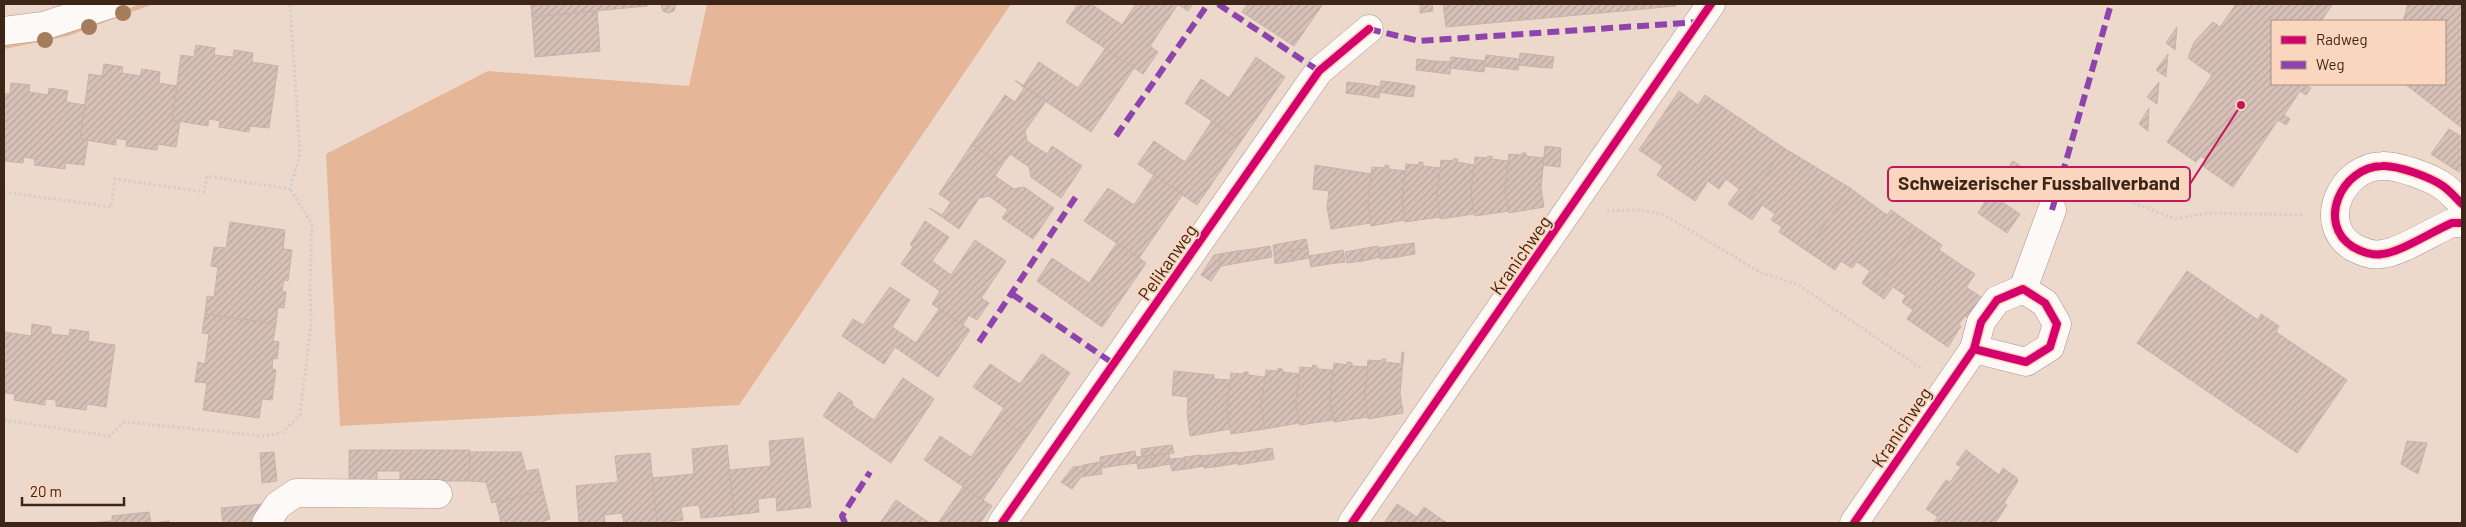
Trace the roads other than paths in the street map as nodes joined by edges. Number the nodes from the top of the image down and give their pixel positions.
1 (110, 4) edge
2 (1711, 4) edge
3 (1369, 29) dead end
4 (4, 31) edge
5 (2462, 204) edge
6 (2052, 210) road end
7 (2462, 223) edge
8 (2023, 289) junction
9 (1974, 349) junction
10 (438, 494) dead end
11 (266, 523) edge
12 (1002, 523) edge
13 (1352, 523) edge
14 (1854, 523) edge

1 - 4 street
2 - 13 street, Kranichweg
3 - 12 street, Pelikanweg
5 - 7 street
6 - 8 street
8 - 9 street, Kranichweg
8 - 9 street
9 - 14 street, Kranichweg
10 - 11 street

